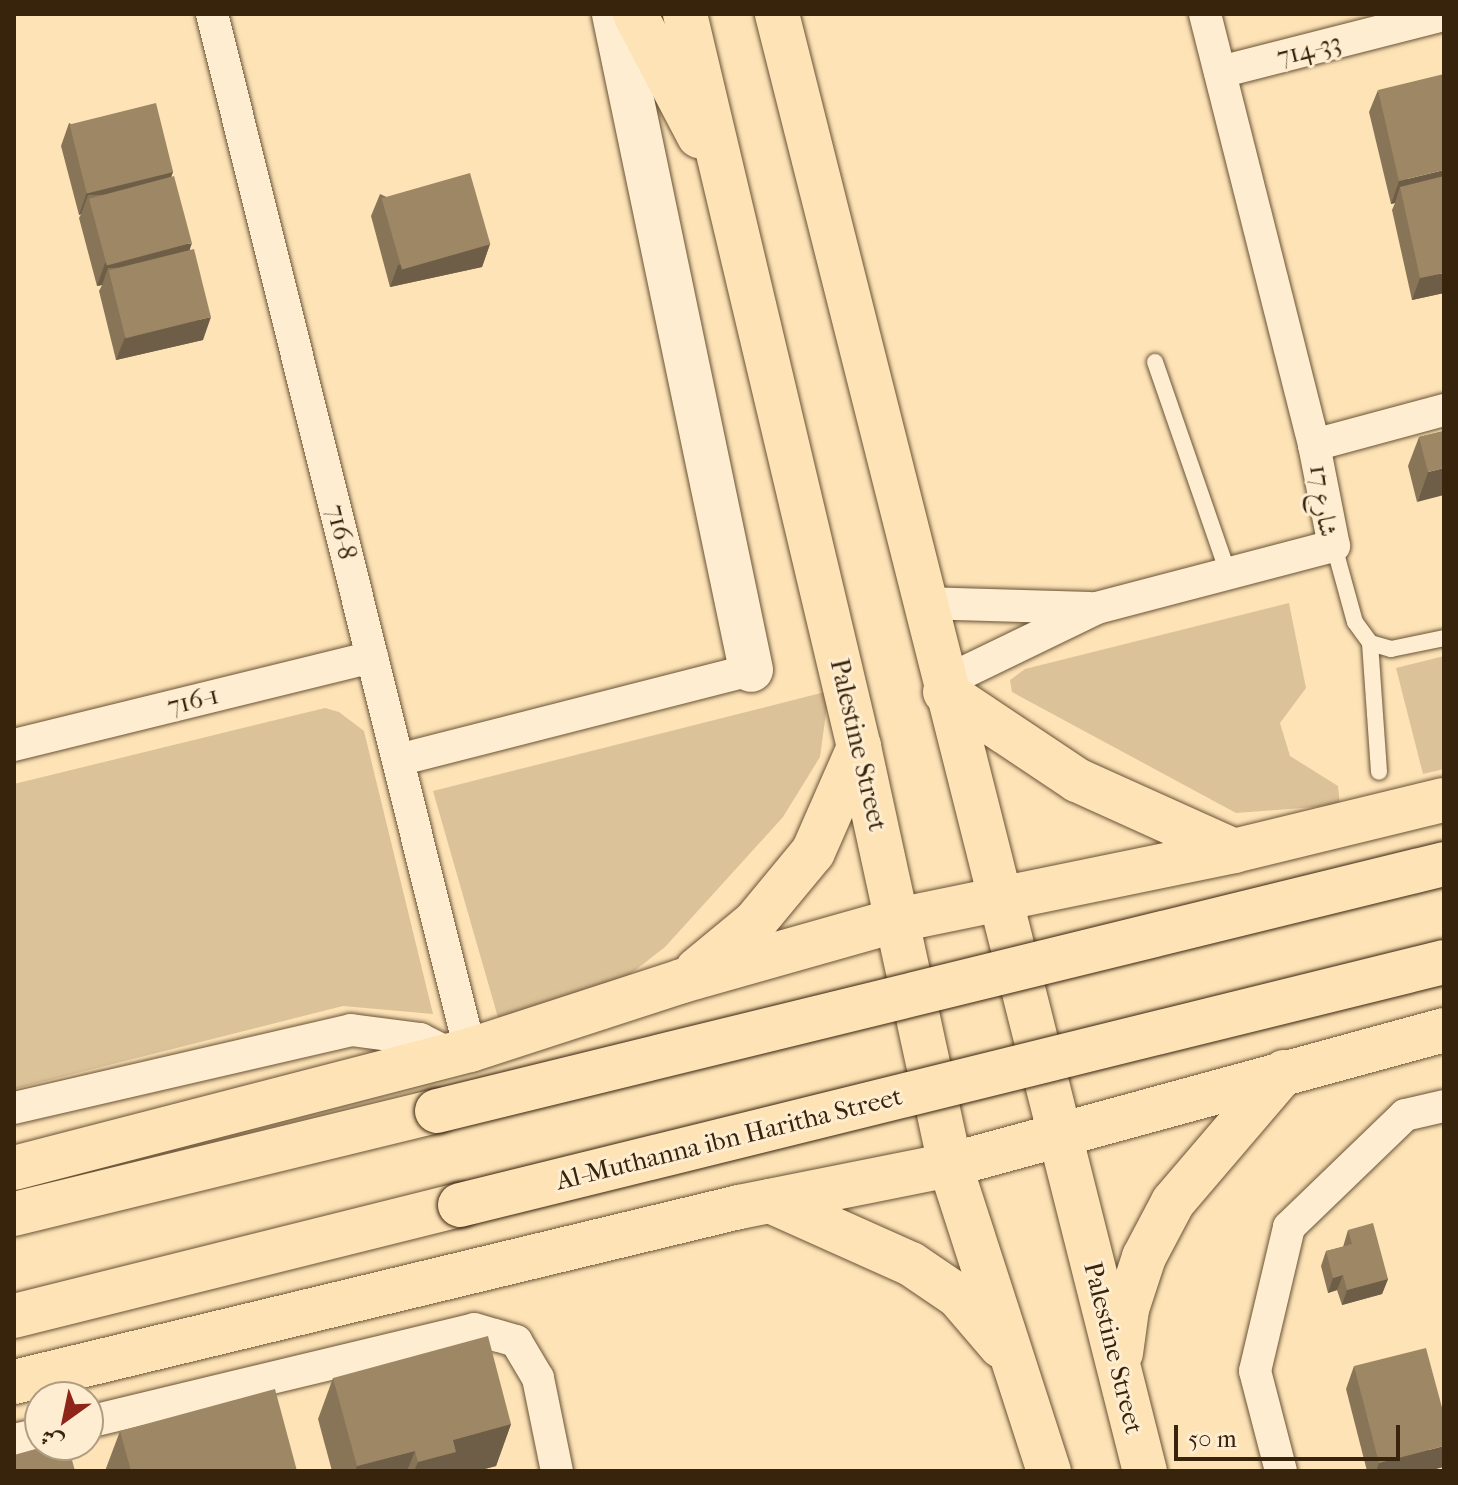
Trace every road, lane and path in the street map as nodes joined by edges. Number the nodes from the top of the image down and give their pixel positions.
1 (212, 14) edge
2 (614, 14) edge
3 (635, 14) edge
4 (685, 14) edge
5 (777, 14) edge
6 (1205, 14) edge
7 (1444, 15) edge
8 (1220, 72) junction
9 (726, 182) junction
10 (1155, 362) dead end
11 (1444, 410) edge
12 (1314, 445) junction
13 (1334, 546) junction
14 (1228, 573) junction
15 (922, 603) junction
16 (1097, 608) junction
17 (1444, 638) edge
18 (1370, 643) junction
19 (372, 657) junction
20 (751, 670) joint
21 (944, 687) junction
22 (14, 745) edge
23 (859, 747) junction
24 (398, 760) junction
25 (1379, 772) dead end
26 (1444, 800) edge
27 (1234, 851) junction
28 (1444, 864) edge
29 (997, 896) junction
30 (898, 920) junction
31 (1444, 962) edge
32 (682, 981) junction
33 (1444, 1030) edge
34 (461, 1053) junction
35 (1284, 1072) junction
36 (1444, 1106) edge
37 (14, 1108) edge
38 (1058, 1136) junction
39 (950, 1165) junction
40 (14, 1168) edge
41 (770, 1201) junction
42 (14, 1214) edge
43 (14, 1316) edge
44 (1119, 1368) junction
45 (14, 1382) edge
46 (1022, 1384) junction
47 (104, 1418) edge
48 (557, 1471) edge
49 (1049, 1471) edge
50 (1145, 1471) edge
51 (1281, 1471) edge

1 - 19 street, 716-8
2 - 20 street
3 - 9 main road
4 - 9 main road, Palestine Street
5 - 15 main road, Palestine Street
6 - 8 street
7 - 8 street, 714-33
8 - 12 street
9 - 23 main road, Palestine Street
10 - 14 lane
11 - 12 street, شارع 17
12 - 13 street, شارع 17
13 - 14 street, شارع 17
13 - 18 lane
14 - 16 street, شارع 17
15 - 16 street, شارع 17
15 - 21 main road, Palestine Street
16 - 21 street, شارع 17
17 - 18 lane
18 - 25 lane
19 - 22 street, 716-1
19 - 24 street, 716-8
20 - 24 street
21 - 27 main road
21 - 29 main road, Palestine Street
23 - 30 main road, Palestine Street
23 - 32 main road
24 - 34 street, 716-8
26 - 27 main road
27 - 29 main road
28 - 42 main road, bridge
29 - 30 main road
29 - 38 main road, Palestine Street
30 - 32 main road
30 - 39 main road, Palestine Street
31 - 43 main road, Al-Muthanna ibn Haritha Street, bridge
32 - 34 main road
33 - 35 main road
34 - 37 street
34 - 40 main road
35 - 38 main road
35 - 44 main road
36 - 51 street
38 - 39 main road
38 - 44 main road, Palestine Street
39 - 41 main road
39 - 46 main road, Palestine Street
41 - 45 main road
41 - 46 main road
44 - 50 main road, Palestine Street
46 - 49 main road, Palestine Street
47 - 48 street

